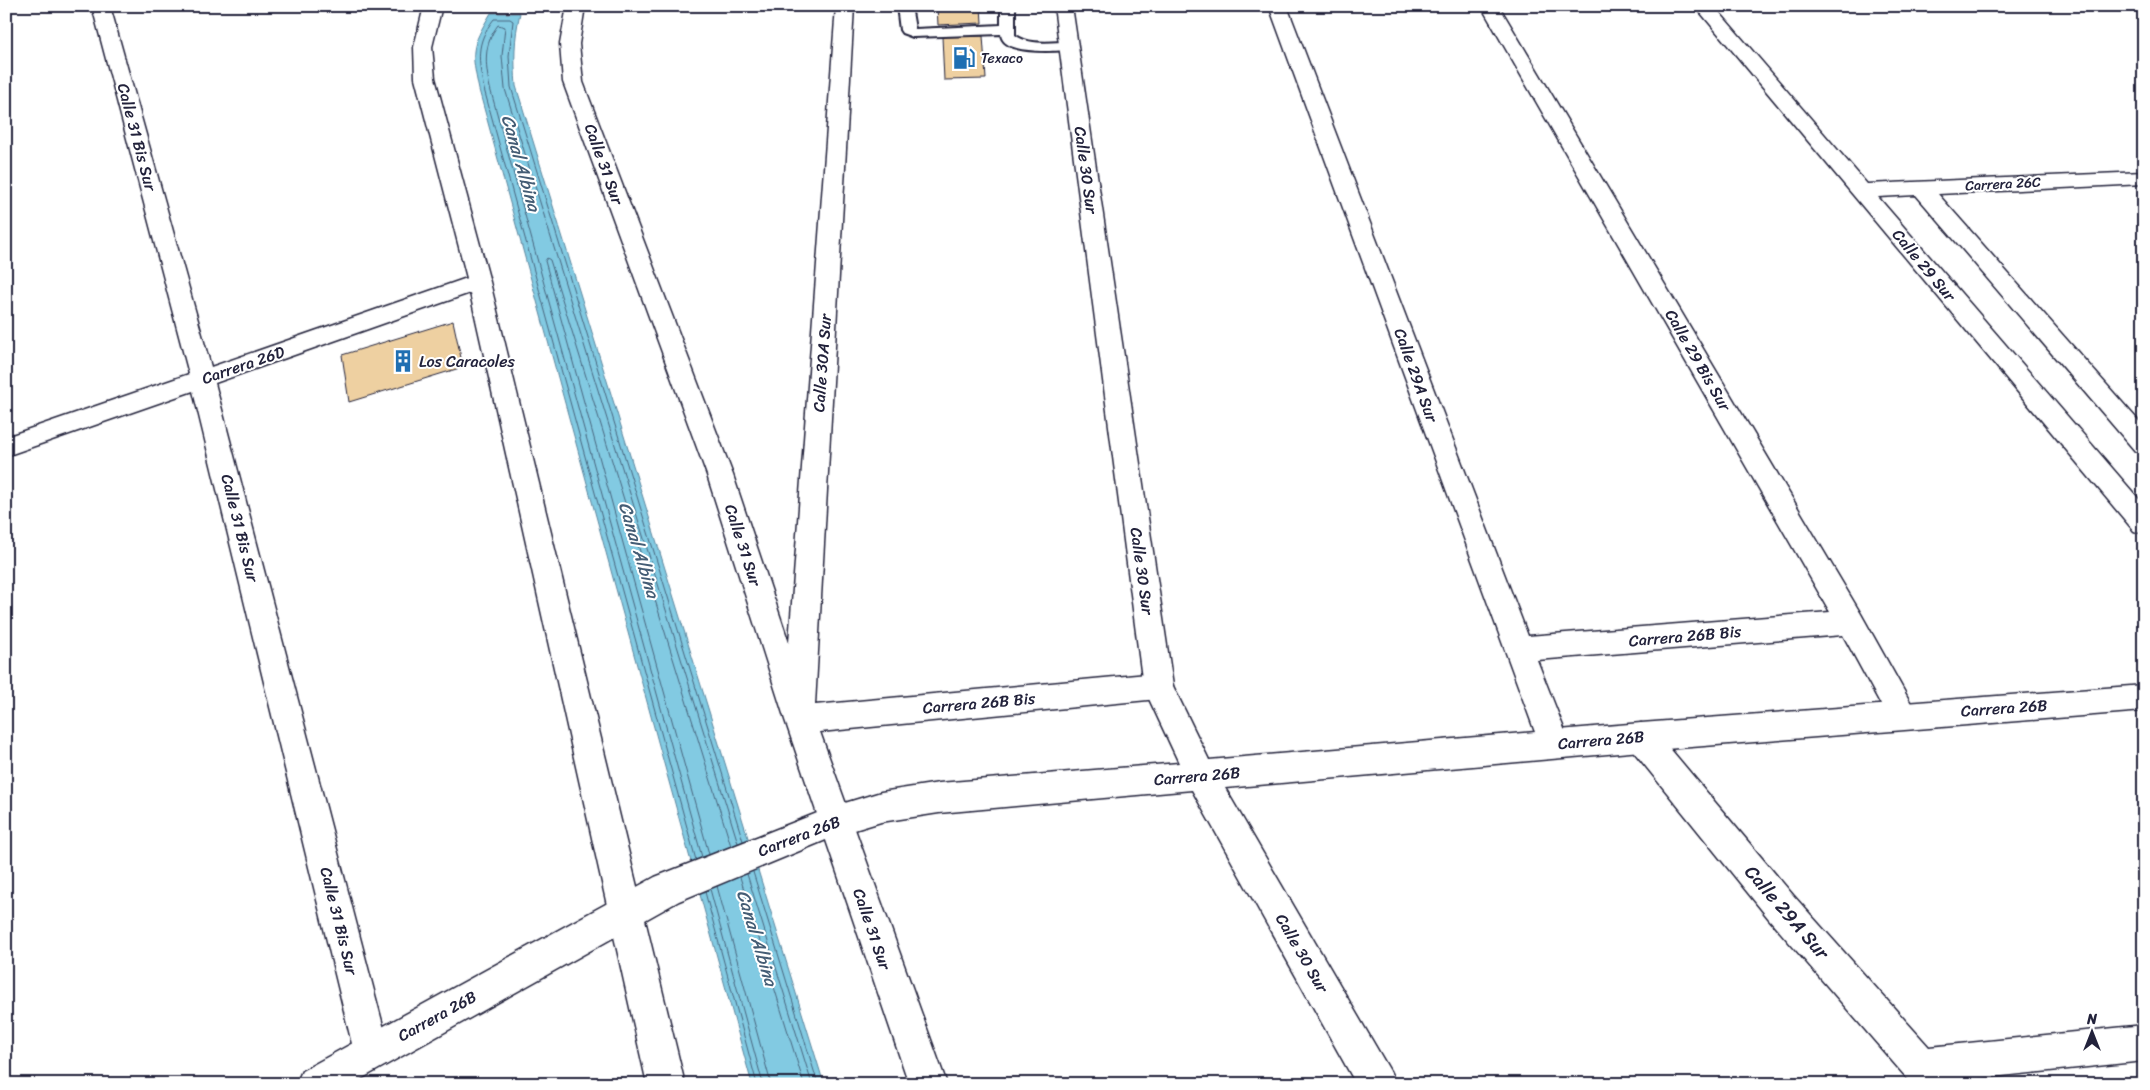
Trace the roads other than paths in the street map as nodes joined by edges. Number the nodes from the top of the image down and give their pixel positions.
1 (101, 6) edge
2 (433, 6) edge
3 (576, 6) edge
4 (845, 6) edge
5 (904, 6) edge
6 (1008, 6) edge
7 (1063, 6) edge
8 (1278, 6) edge
9 (1490, 6) edge
10 (1704, 6) edge
11 (1009, 29) junction
12 (1069, 46) junction
13 (2144, 178) edge
14 (1921, 188) junction
15 (1861, 191) junction
16 (479, 282) junction
17 (202, 379) junction
18 (2144, 444) edge
19 (6, 447) edge
20 (2144, 524) edge
21 (1851, 622) junction
22 (1518, 649) junction
23 (1158, 686) junction
24 (2144, 698) edge
25 (1903, 716) junction
26 (800, 720) junction
27 (1641, 736) junction
28 (1554, 744) junction
29 (1201, 776) junction
30 (835, 821) junction
31 (627, 911) junction
32 (2144, 1042) edge
33 (372, 1052) junction
34 (1930, 1075) edge
35 (314, 1084) edge
36 (666, 1084) edge
37 (928, 1084) edge
38 (1377, 1084) edge

1 - 17 street, Calle 31 Bis Sur
2 - 16 street
3 - 26 street, Calle 31 Sur
4 - 26 street, Calle 30A Sur
5 - 11 lane
6 - 11 lane
7 - 12 street, Calle 30 Sur
8 - 22 street, Calle 29A Sur
9 - 21 street, Calle 29 Bis Sur
10 - 15 street, Calle 29 Sur
11 - 12 lane
12 - 23 street, Calle 30 Sur
13 - 14 street, Carrera 26C
14 - 15 street, Carrera 26C
14 - 18 street
15 - 20 street, Calle 29 Sur
16 - 17 street, Carrera 26D
16 - 31 street
17 - 19 street, Carrera 26D
17 - 33 street, Calle 31 Bis Sur
21 - 22 street, Carrera 26B Bis
21 - 25 street, Calle 29 Bis Sur
22 - 28 street, Calle 29A Sur
23 - 26 street, Carrera 26B Bis
23 - 29 street, Calle 30 Sur
24 - 25 street, Carrera 26B
25 - 27 street, Carrera 26B
26 - 30 street, Calle 31 Sur
27 - 28 street, Carrera 26B
27 - 34 street, Calle 29A Sur
28 - 29 street, Carrera 26B
29 - 30 street, Carrera 26B
29 - 38 street, Calle 30 Sur
30 - 31 street, Carrera 26B
30 - 37 street, Calle 31 Sur
31 - 33 street, Carrera 26B
31 - 36 street
32 - 34 street
33 - 35 street, Carrera 26B

